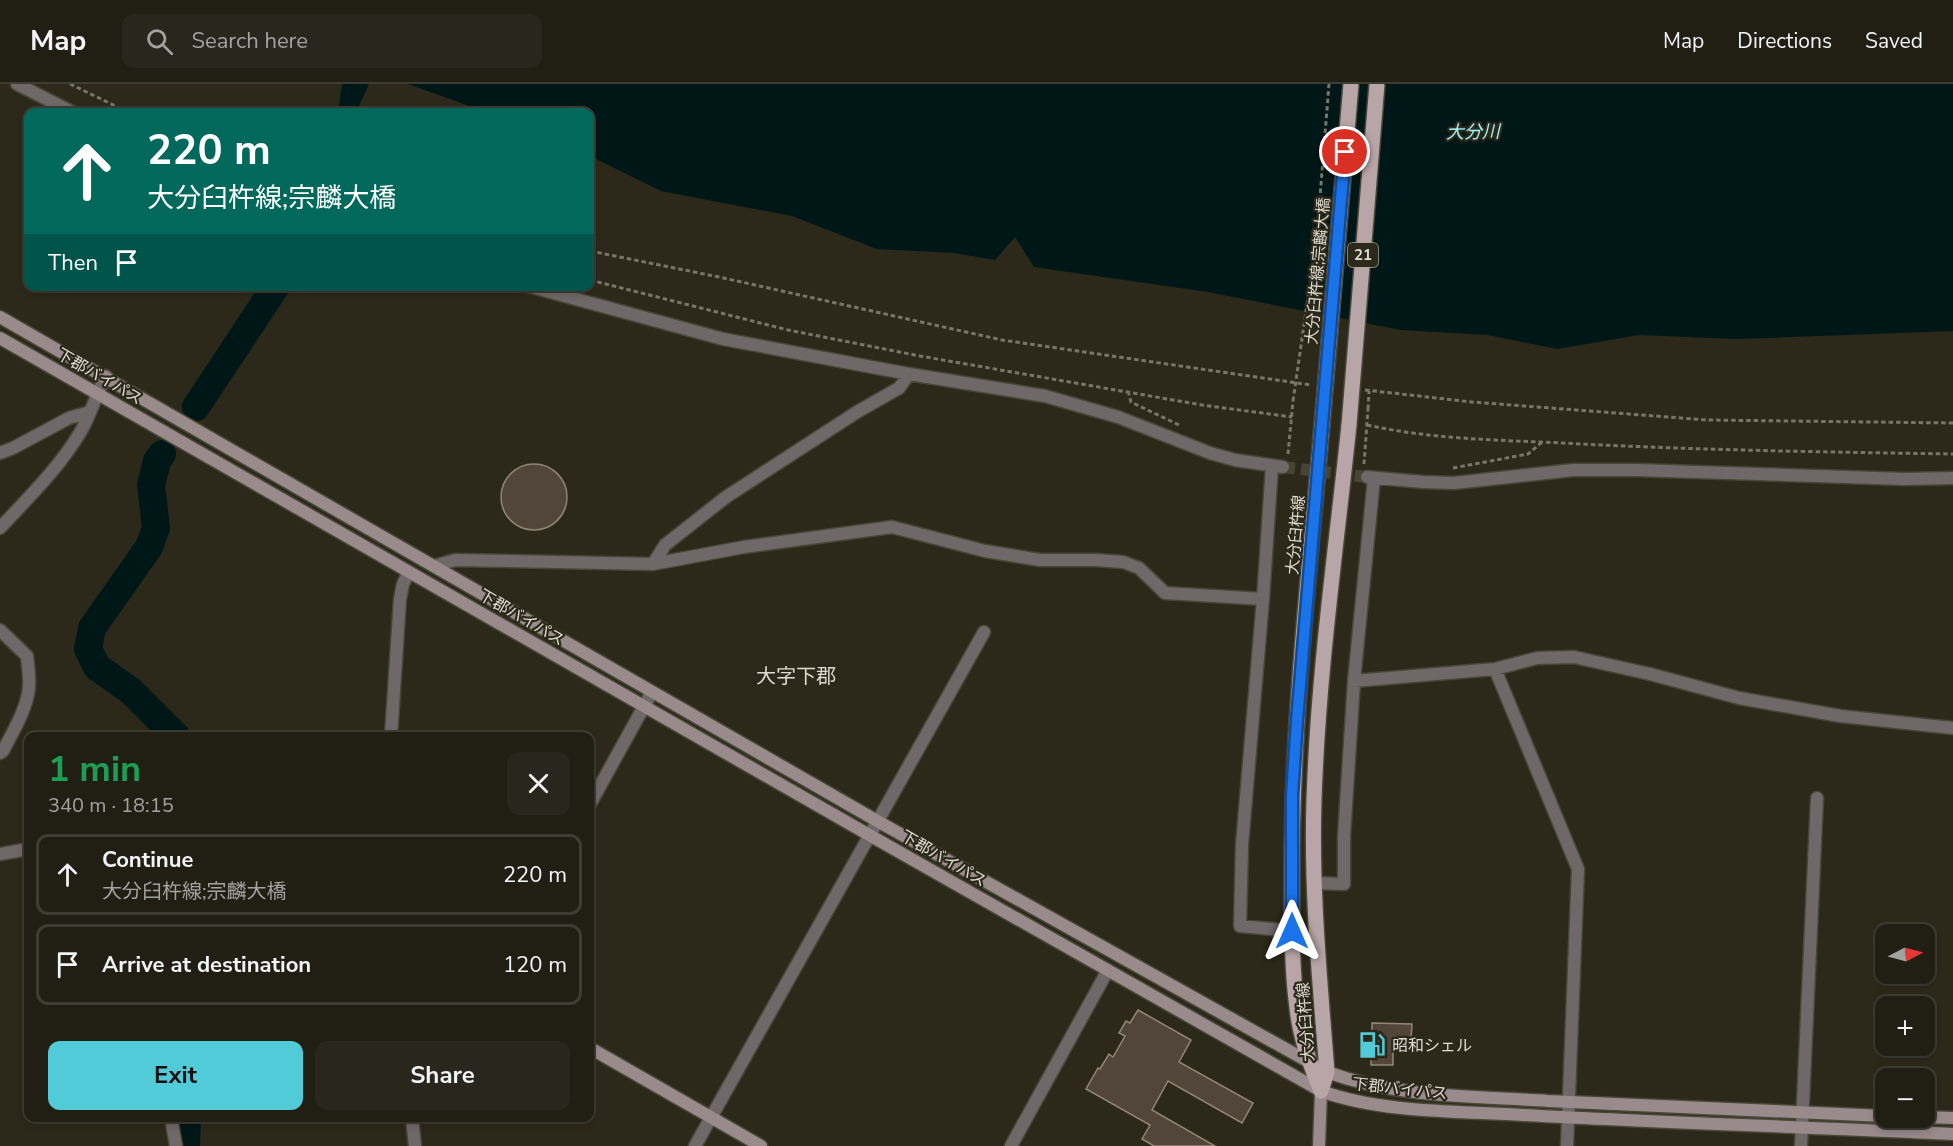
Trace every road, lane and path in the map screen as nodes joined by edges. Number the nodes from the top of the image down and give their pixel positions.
1 (17, 84) edge
2 (70, 84) edge
3 (1329, 84) edge
4 (1351, 84) edge
5 (1377, 84) edge
6 (64, 108) edge
7 (120, 108) edge
8 (594, 252) edge
9 (594, 281) edge
10 (546, 291) edge
11 (0, 317) edge
12 (0, 338) edge
13 (909, 374) junction
14 (106, 376) junction
15 (1311, 385) dead end
16 (1357, 390) dead end
17 (1128, 391) junction
18 (97, 393) junction
19 (1293, 401) dead end
20 (90, 412) junction
21 (1292, 417) dead end
22 (1953, 423) edge
23 (1179, 425) dead end
24 (1322, 425) joint
25 (1367, 425) dead end
26 (1542, 442) junction
27 (0, 453) edge
28 (1953, 454) edge
29 (1452, 468) dead end
30 (1953, 478) edge
31 (0, 528) edge
32 (653, 564) junction
33 (434, 566) junction
34 (409, 572) junction
35 (1263, 599) junction
36 (0, 630) edge
37 (984, 632) dead end
38 (1495, 669) junction
39 (1354, 681) junction
40 (652, 692) junction
41 (644, 706) junction
42 (1953, 728) edge
43 (391, 732) edge
44 (0, 753) edge
45 (594, 797) edge
46 (1817, 798) dead end
47 (879, 822) junction
48 (871, 836) junction
49 (24, 850) edge
50 (0, 854) edge
51 (1315, 883) junction
52 (1292, 931) junction
53 (1108, 970) junction
54 (594, 1050) edge
55 (1309, 1062) junction
56 (1327, 1072) junction
57 (1321, 1091) junction
58 (1570, 1102) junction
59 (1802, 1113) junction
60 (1875, 1116) edge
61 (1935, 1117) edge
62 (711, 1118) junction
63 (1569, 1118) junction
64 (1953, 1118) edge
65 (172, 1122) edge
66 (412, 1122) edge
67 (1802, 1127) junction
68 (1953, 1134) edge
69 (176, 1146) edge
70 (415, 1146) edge
71 (696, 1146) edge
72 (761, 1146) edge
73 (1011, 1146) edge
74 (1319, 1146) edge
75 (1568, 1146) edge
76 (1801, 1146) edge

1 - 6 street
2 - 7 path
3 - 19 path, bridge
4 - 24 main road, 大分臼杵線;宗麟大橋 / 21, bridge
5 - 51 main road, 大分臼杵線 / 21, bridge
8 - 15 path
9 - 17 path
10 - 13 street
11 - 14 street, 下郡バイパス
12 - 18 street, 下郡バイパス
13 - 32 street
13 - 35 street
14 - 18 street
14 - 33 street, 下郡バイパス
16 - 22 path
17 - 21 path
17 - 23 path
18 - 20 street
18 - 34 street, 下郡バイパス
20 - 27 street
20 - 31 street
24 - 52 main road, 大分臼杵線 / 21
25 - 26 path
26 - 28 path
26 - 29 path
30 - 39 street
32 - 33 street
32 - 35 street
33 - 40 street, 下郡バイパス
34 - 41 street, 下郡バイパス
34 - 43 street
35 - 52 street
36 - 44 street
37 - 47 street
38 - 39 street
38 - 42 street
38 - 58 street
39 - 51 street
40 - 41 street
40 - 47 street, 下郡バイパス
41 - 45 street
41 - 48 street, 下郡バイパス
46 - 59 street
47 - 48 street
47 - 55 street, 下郡バイパス
48 - 53 street, 下郡バイパス
48 - 62 street
49 - 50 street
51 - 56 main road, 大分臼杵線 / 21
52 - 55 main road, 大分臼杵線 / 21
53 - 57 street, 下郡バイパス
53 - 73 street
54 - 62 street
55 - 56 street, 下郡バイパス
55 - 57 main road, 大分臼杵線 / 21
56 - 57 main road, 大分臼杵線 / 21
56 - 58 street, 下郡バイパス
57 - 63 street, 下郡バイパス
57 - 74 street
58 - 59 street, 下郡バイパス
58 - 63 street
59 - 60 street, 下郡バイパス
59 - 67 street
61 - 64 street
62 - 71 street
62 - 72 street
63 - 67 street, 下郡バイパス
63 - 75 street
65 - 69 street
66 - 70 street
67 - 68 street, 下郡バイパス
67 - 76 street

